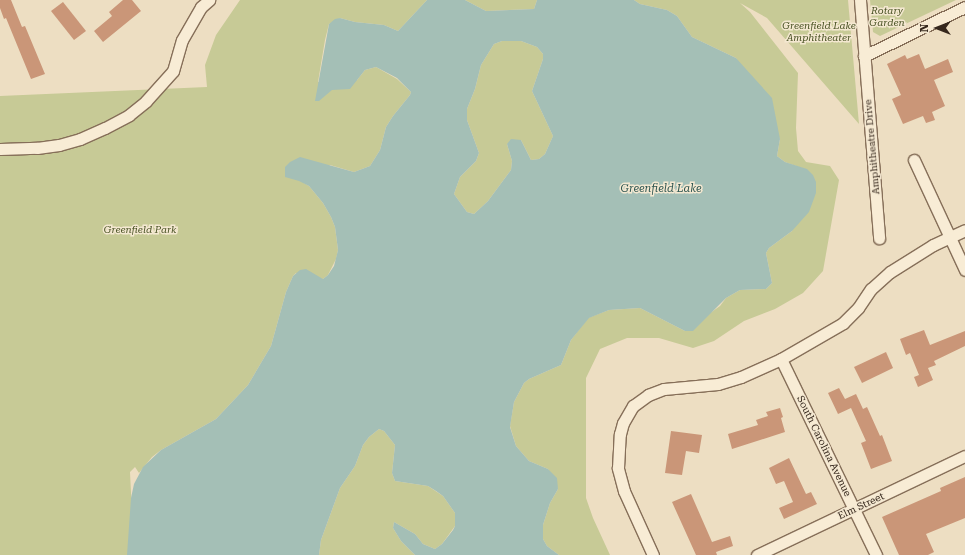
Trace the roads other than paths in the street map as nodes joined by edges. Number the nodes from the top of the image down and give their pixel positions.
1 (209, 0) edge
2 (860, 0) edge
3 (965, 8) edge
4 (864, 56) junction
5 (0, 149) edge
6 (914, 160) dead end
7 (965, 230) edge
8 (950, 237) junction
9 (879, 238) dead end
10 (965, 270) edge
11 (781, 359) junction
12 (965, 456) edge
13 (855, 509) junction
14 (653, 555) edge
15 (757, 555) edge
16 (876, 555) edge

1 - 5 street
2 - 4 street, Amphitheatre Drive
3 - 4 street
4 - 9 street, Amphitheatre Drive
6 - 8 street
7 - 8 street
8 - 10 street
8 - 11 street
11 - 13 street, South Carolina Avenue
11 - 14 street
12 - 13 street, Elm Street
13 - 15 street, Elm Street
13 - 16 street, South Carolina Avenue

